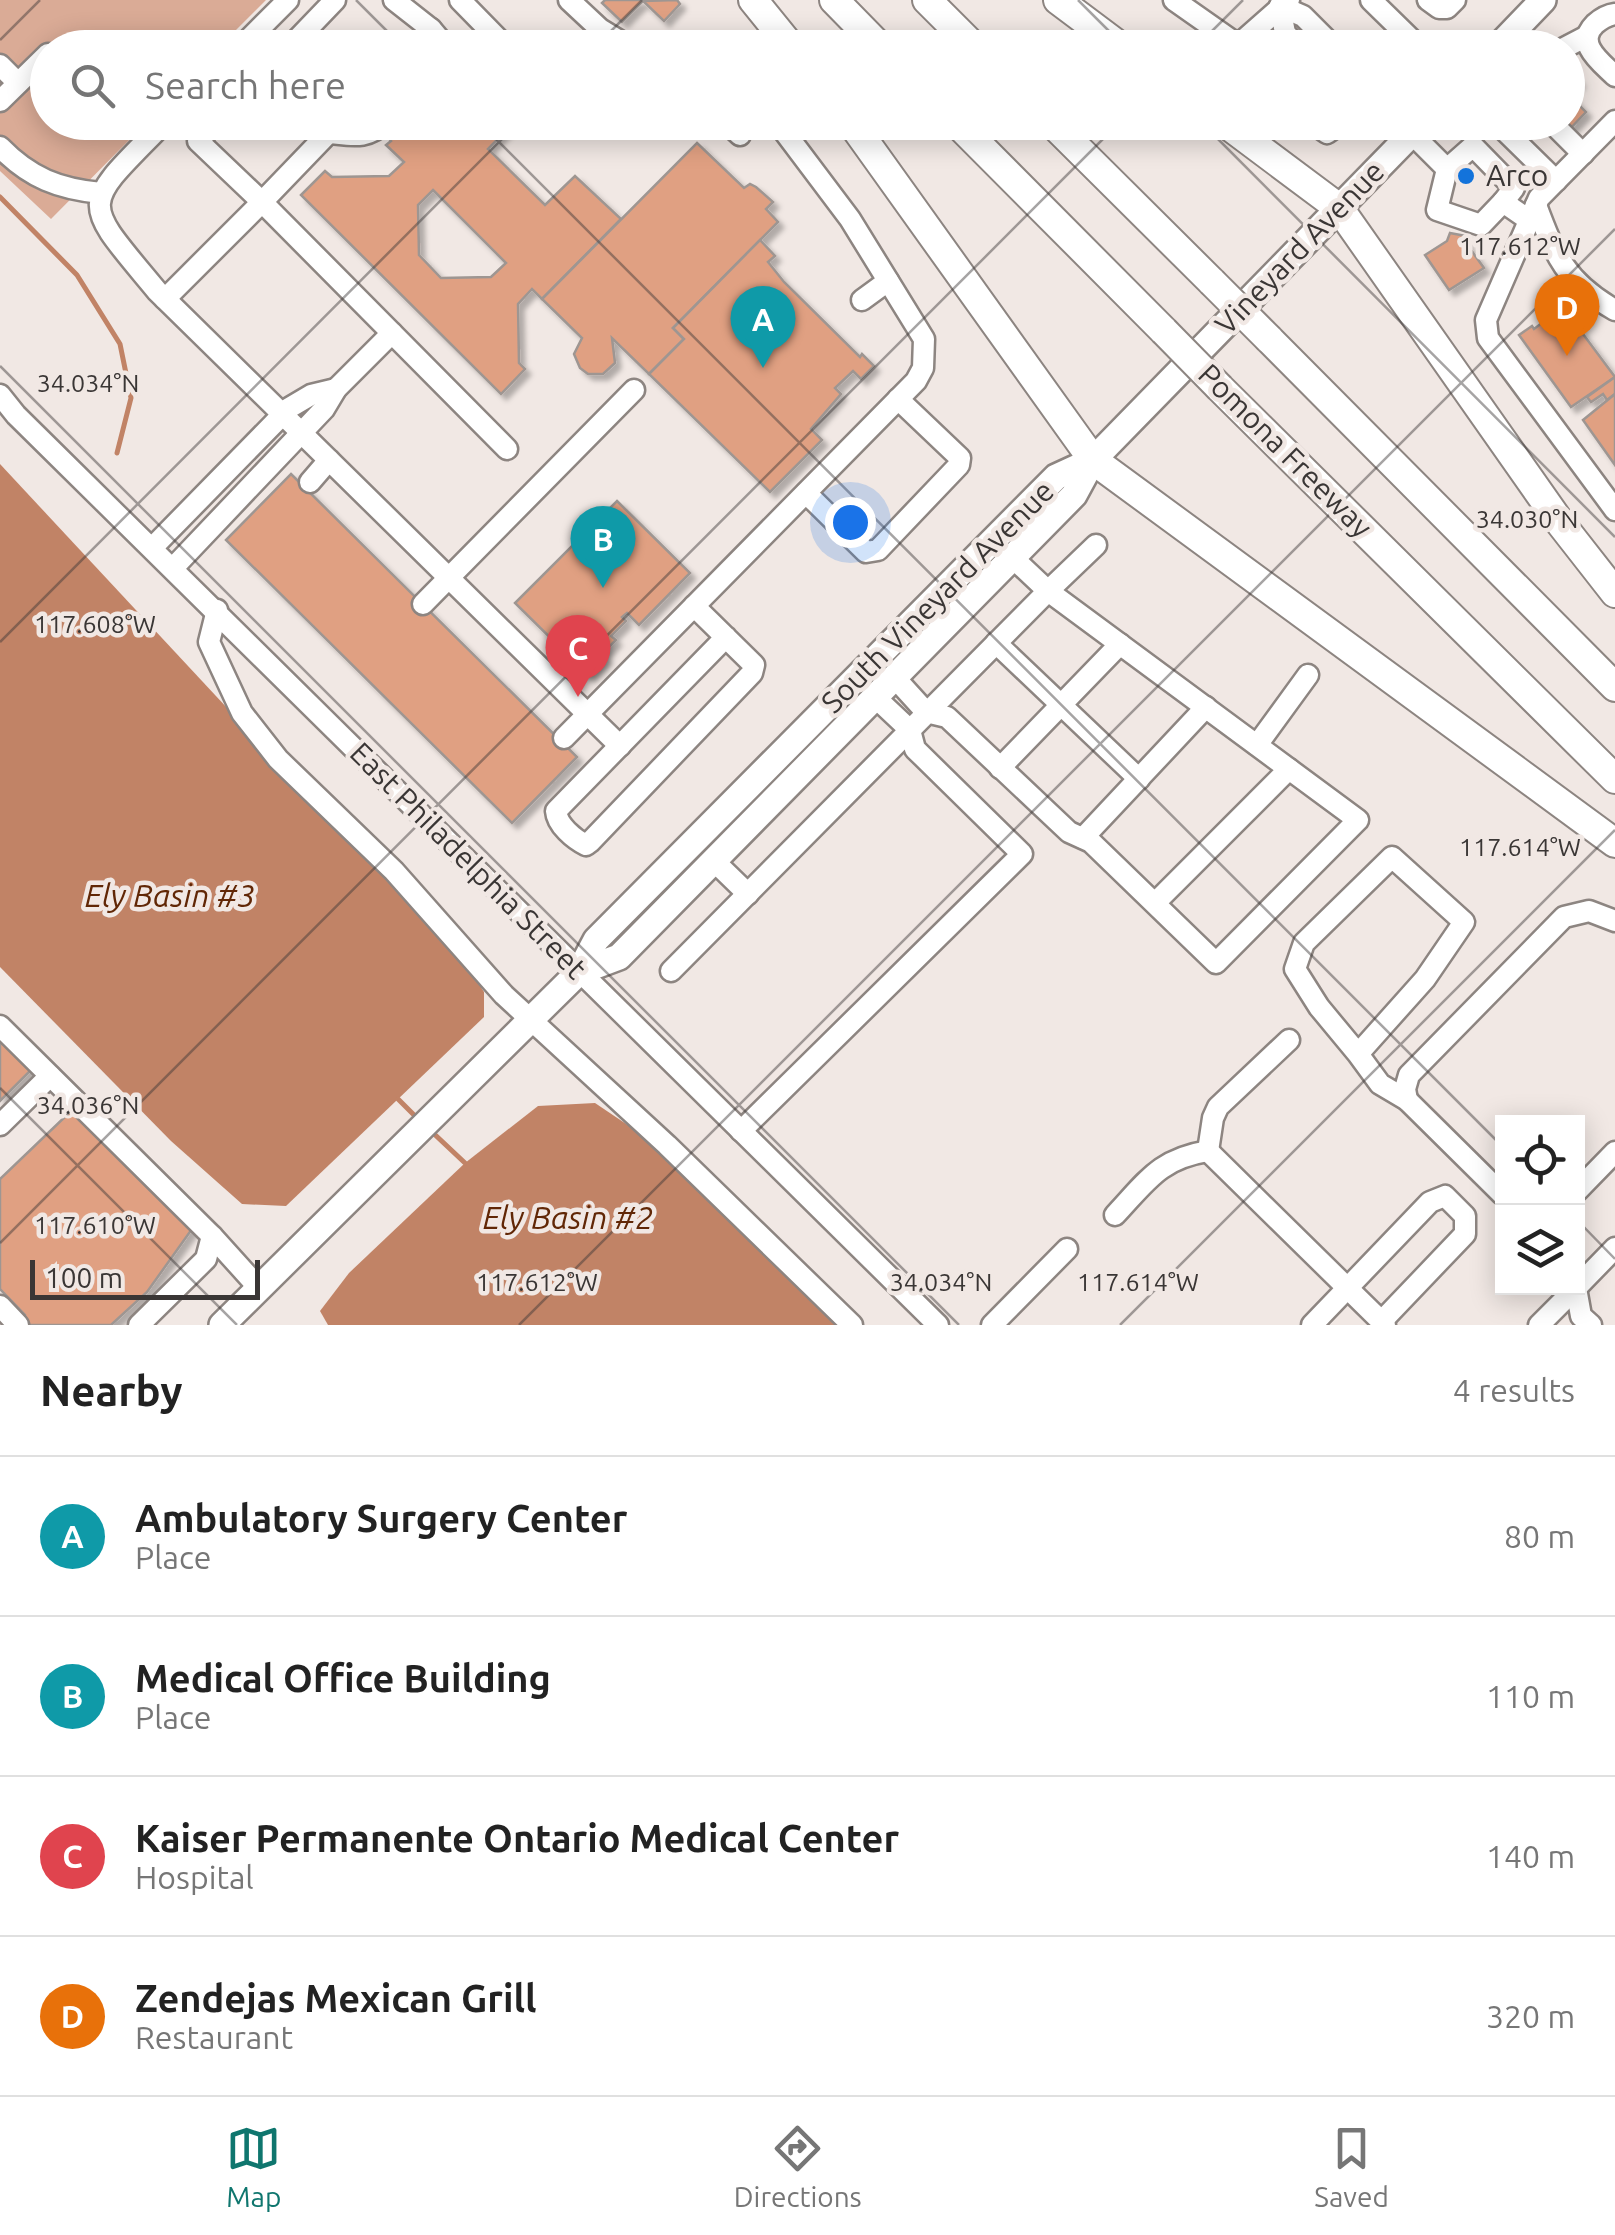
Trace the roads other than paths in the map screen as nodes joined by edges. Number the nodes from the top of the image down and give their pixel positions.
1 (288, 0) edge
2 (335, 0) edge
3 (394, 0) edge
4 (460, 0) edge
5 (569, 0) edge
6 (753, 0) edge
7 (834, 0) edge
8 (927, 0) edge
9 (1058, 0) edge
10 (1174, 0) edge
11 (1371, 0) edge
12 (1428, 0) edge
13 (1455, 0) edge
14 (1284, 3) edge
15 (1535, 3) edge
16 (1615, 14) edge
17 (432, 29) edge
18 (258, 30) edge
19 (306, 30) edge
20 (489, 30) edge
21 (602, 30) edge
22 (777, 30) edge
23 (863, 30) edge
24 (957, 30) edge
25 (1098, 30) edge
26 (1217, 30) edge
27 (1254, 30) edge
28 (1285, 30) edge
29 (1317, 30) edge
30 (1402, 30) edge
31 (1512, 30) edge
32 (1588, 36) junction
33 (1585, 38) edge
34 (0, 65) edge
35 (30, 71) edge
36 (1615, 76) edge
37 (18, 83) junction
38 (0, 100) edge
39 (1615, 122) edge
40 (146, 140) edge
41 (198, 140) edge
42 (322, 140) edge
43 (791, 140) edge
44 (864, 140) edge
45 (974, 140) edge
46 (1068, 140) edge
47 (1248, 140) edge
48 (1406, 140) edge
49 (1426, 140) edge
50 (1514, 140) edge
51 (1569, 140) edge
52 (0, 147) edge
53 (1583, 154) junction
54 (1447, 170) junction
55 (1556, 181) junction
56 (101, 193) junction
57 (262, 202) junction
58 (1504, 202) junction
59 (1339, 208) junction
60 (1532, 212) junction
61 (892, 286) junction
62 (165, 299) junction
63 (866, 305) dead end
64 (1615, 310) edge
65 (392, 333) junction
66 (336, 389) junction
67 (634, 390) dead end
68 (0, 395) edge
69 (898, 398) junction
70 (284, 414) junction
71 (302, 432) junction
72 (507, 449) dead end
73 (330, 460) junction
74 (1093, 460) junction
75 (310, 482) dead end
76 (806, 493) junction
77 (1615, 510) edge
78 (1096, 545) dead end
79 (152, 548) junction
80 (1013, 558) junction
81 (173, 568) junction
82 (449, 577) junction
83 (1048, 591) junction
84 (1615, 593) edge
85 (423, 604) dead end
86 (694, 606) junction
87 (217, 610) junction
88 (726, 637) junction
89 (996, 644) junction
90 (1120, 644) junction
91 (1308, 675) dead end
92 (896, 679) junction
93 (1615, 687) edge
94 (876, 698) junction
95 (1061, 705) junction
96 (1206, 708) junction
97 (926, 712) junction
98 (588, 714) junction
99 (910, 730) junction
100 (564, 738) dead end
101 (1257, 745) junction
102 (620, 746) junction
103 (1000, 768) junction
104 (1289, 769) junction
105 (1139, 779) junction
106 (1615, 779) edge
107 (1083, 838) junction
108 (1615, 843) edge
109 (714, 860) junction
110 (748, 894) junction
111 (1154, 903) junction
112 (1615, 921) edge
113 (672, 971) dead end
114 (580, 972) junction
115 (532, 1018) junction
116 (0, 1026) edge
117 (1289, 1040) dead end
118 (1358, 1054) junction
119 (50, 1076) junction
120 (1407, 1100) junction
121 (0, 1125) edge
122 (742, 1131) junction
123 (1208, 1152) junction
124 (1615, 1152) edge
125 (1585, 1183) edge
126 (1495, 1187) edge
127 (1114, 1215) dead end
128 (212, 1236) junction
129 (1615, 1248) edge
130 (1068, 1249) dead end
131 (1585, 1279) edge
132 (259, 1288) junction
133 (1348, 1289) junction
134 (1569, 1295) edge
135 (1578, 1295) edge
136 (0, 1306) edge
137 (1383, 1323) edge
138 (18, 1325) edge
139 (139, 1325) edge
140 (222, 1325) edge
141 (852, 1325) edge
142 (938, 1325) edge
143 (992, 1325) edge
144 (1312, 1325) edge
145 (1539, 1325) edge
146 (1590, 1325) edge

1 - 18 street
2 - 19 street
3 - 17 street
4 - 20 street
5 - 21 street
6 - 22 highway
7 - 23 highway
8 - 24 highway
9 - 25 highway
10 - 26 street
11 - 30 street
12 - 13 street
14 - 27 street
14 - 28 street
14 - 29 street
15 - 31 main road
16 - 32 street
32 - 33 street
32 - 36 street
34 - 37 street
35 - 37 street
37 - 38 street
39 - 53 street
40 - 56 street
41 - 57 street
42 - 57 street
43 - 61 street
44 - 74 highway
45 - 106 highway, Pomona Freeway, bridge
46 - 93 highway, bridge
47 - 59 highway
48 - 59 main road, Vineyard Avenue
49 - 54 street
50 - 55 street
51 - 53 street
52 - 56 street
53 - 55 street
54 - 58 street
54 - 58 street
55 - 60 street
56 - 62 street
57 - 62 street
57 - 65 street
58 - 60 street
59 - 74 main road, Vineyard Avenue
59 - 84 highway
60 - 64 street
60 - 77 street
61 - 63 street
61 - 69 street
62 - 70 street
65 - 66 street
65 - 72 street
66 - 70 street
66 - 71 street
67 - 82 street
68 - 79 street, East Philadelphia Street
69 - 76 street
69 - 76 street
70 - 71 street
70 - 79 street
71 - 73 street
71 - 81 street
73 - 75 street
73 - 82 street
74 - 80 main road, South Vineyard Avenue
74 - 108 highway
74 - 114 main road, South Vineyard Avenue
76 - 86 street
78 - 83 street
79 - 81 street, East Philadelphia Street
80 - 83 street
80 - 92 main road, South Vineyard Avenue
81 - 87 street, East Philadelphia Street
82 - 85 street
82 - 98 street
83 - 89 street
83 - 90 street
86 - 88 street
86 - 98 street
87 - 114 street, East Philadelphia Street
87 - 115 street
88 - 102 street
88 - 102 street
89 - 95 street
89 - 97 street
90 - 95 street
90 - 96 street
91 - 101 street
92 - 94 main road, South Vineyard Avenue
92 - 97 street
94 - 99 street
94 - 109 main road, South Vineyard Avenue
95 - 103 street
95 - 105 street
96 - 101 street
96 - 105 street
97 - 99 street
97 - 103 street
98 - 100 street
98 - 102 street
99 - 110 street
99 - 122 street
101 - 104 street
103 - 107 street
104 - 111 street
104 - 111 street
105 - 107 street
107 - 111 street
109 - 110 street
109 - 114 main road, South Vineyard Avenue
110 - 113 street
112 - 120 street
114 - 115 main road, South Vineyard Avenue
114 - 122 street, East Philadelphia Street
115 - 132 main road, South Vineyard Avenue
115 - 141 street
116 - 119 street
117 - 123 street
118 - 118 street
118 - 120 street
119 - 121 street
119 - 128 street
120 - 126 street
122 - 142 street, East Philadelphia Street
123 - 127 street
123 - 133 street
124 - 125 street
128 - 132 street
128 - 139 street
129 - 131 street
130 - 143 street
132 - 140 main road, South Vineyard Avenue
133 - 137 street
133 - 137 street
133 - 144 street
134 - 145 street
135 - 146 street
136 - 138 street

